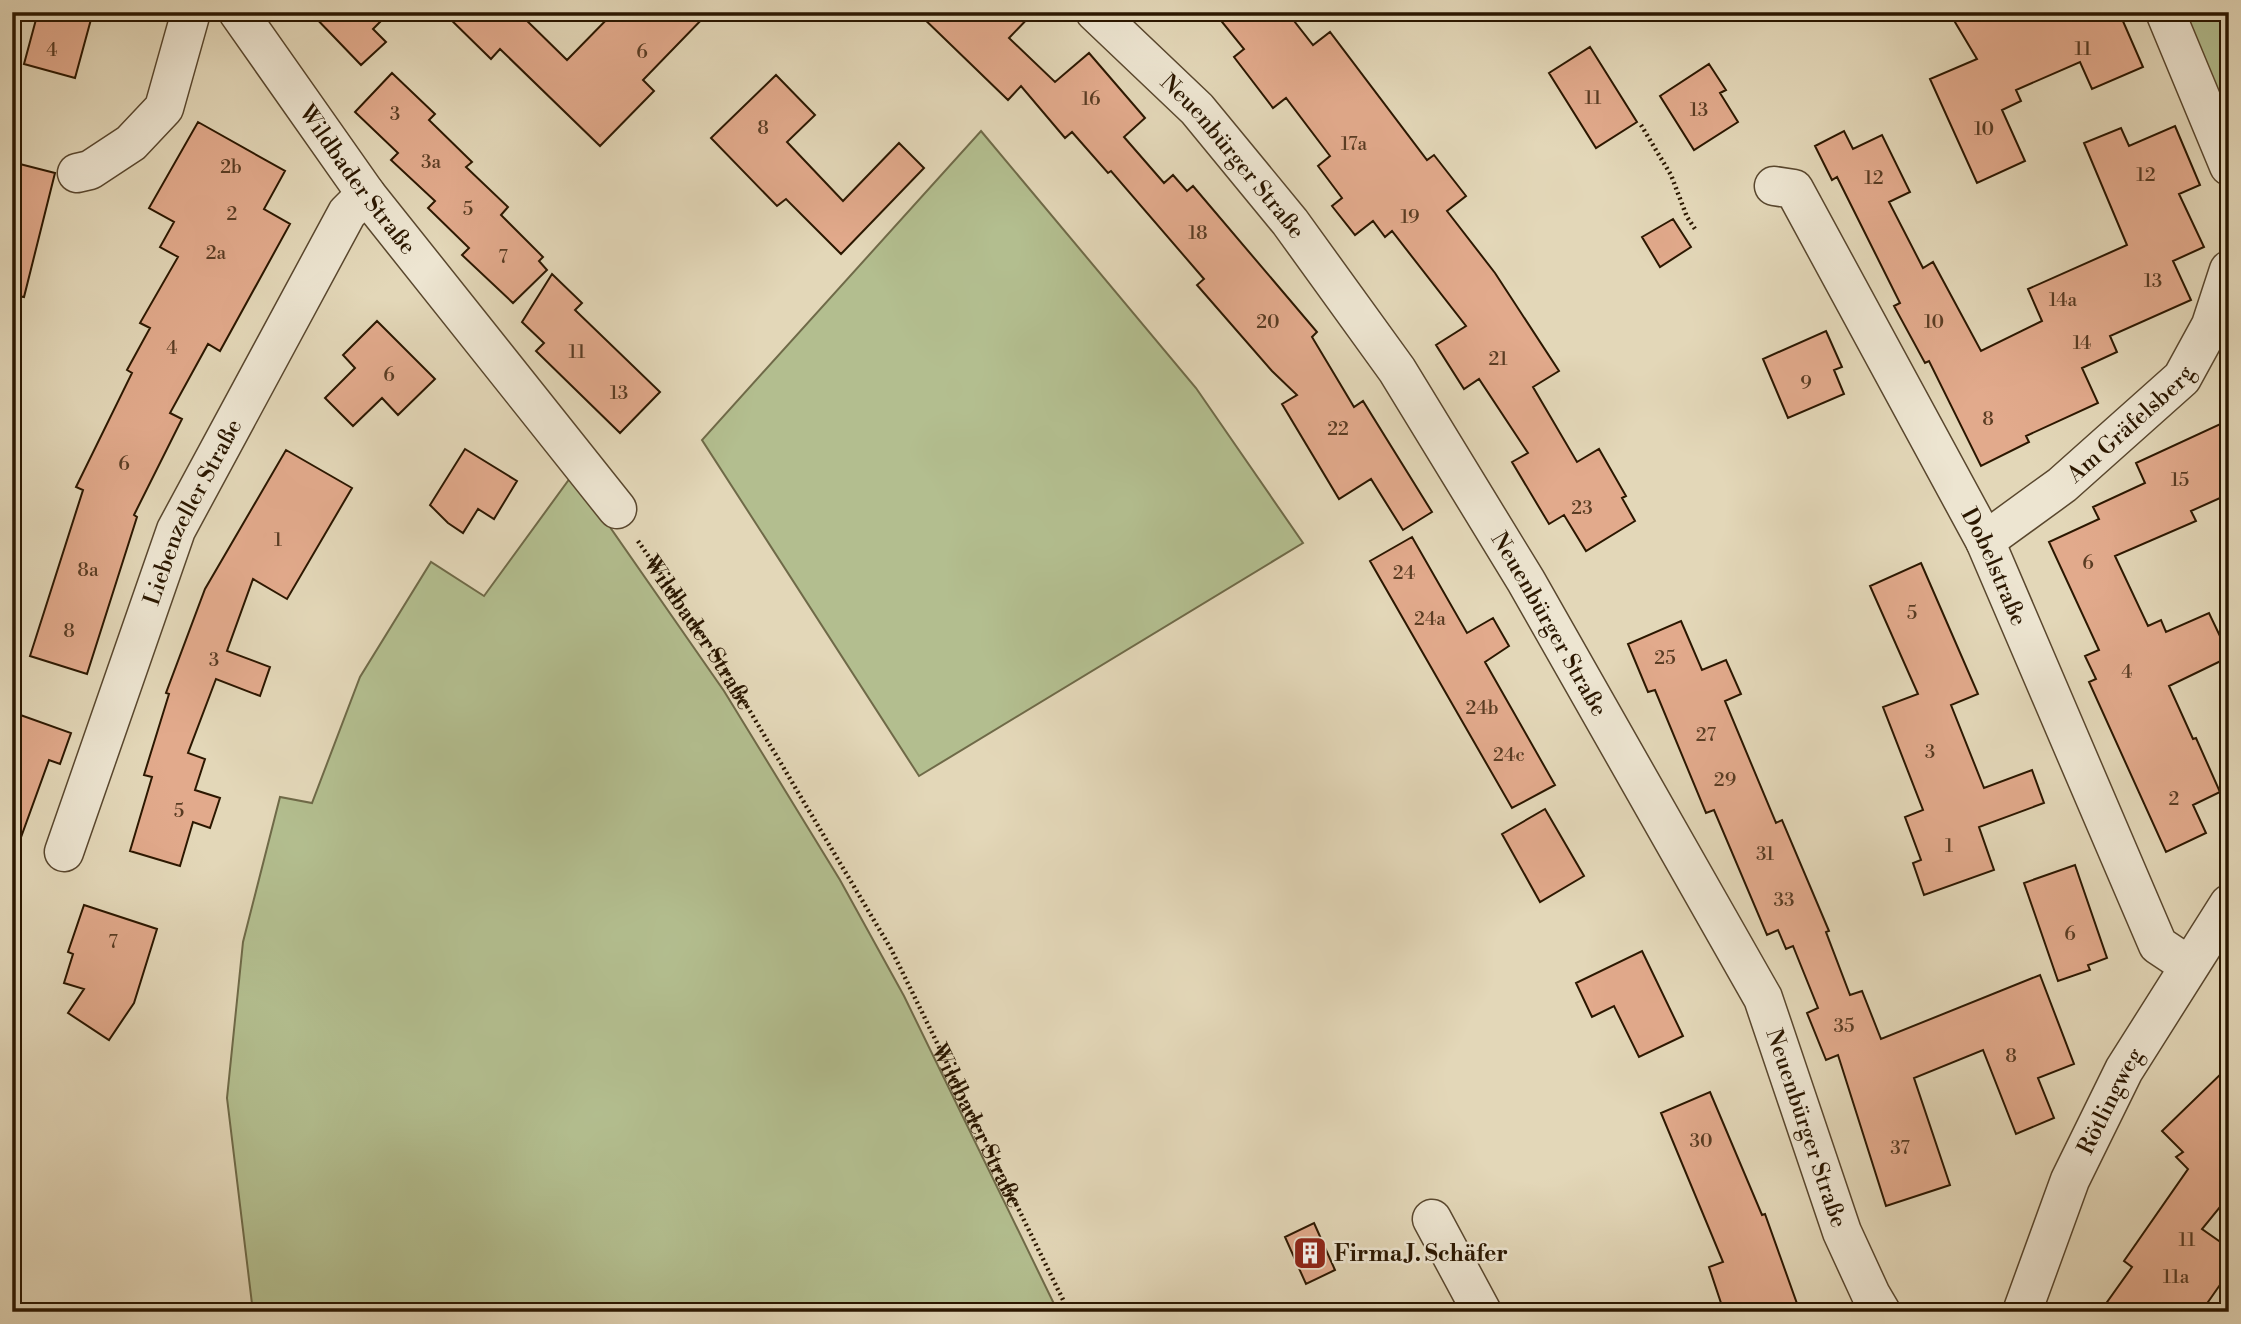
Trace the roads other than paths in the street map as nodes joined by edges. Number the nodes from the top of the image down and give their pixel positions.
1 (191, 12) edge
2 (238, 12) edge
3 (1095, 12) edge
4 (2165, 12) edge
5 (2229, 166) edge
6 (77, 173) dead end
7 (1774, 186) dead end
8 (366, 194) junction
9 (2229, 270) edge
10 (617, 509) road end
11 (1985, 541) junction
12 (64, 852) dead end
13 (2229, 904) edge
14 (2189, 965) junction
15 (1432, 1219) dead end
16 (1482, 1312) edge
17 (1881, 1312) edge
18 (2022, 1312) edge

1 - 6 street
2 - 8 street, Wildbader Straße
3 - 17 street, Neuenbürger Straße
4 - 5 street
7 - 11 street, Dobelstraße
8 - 10 street, Wildbader Straße
8 - 12 street, Liebenzeller Straße
9 - 11 street, Am Gräfelsberg
11 - 14 street, Dobelstraße
13 - 14 street, Rötlingweg
14 - 18 street, Rötlingweg
15 - 16 street

